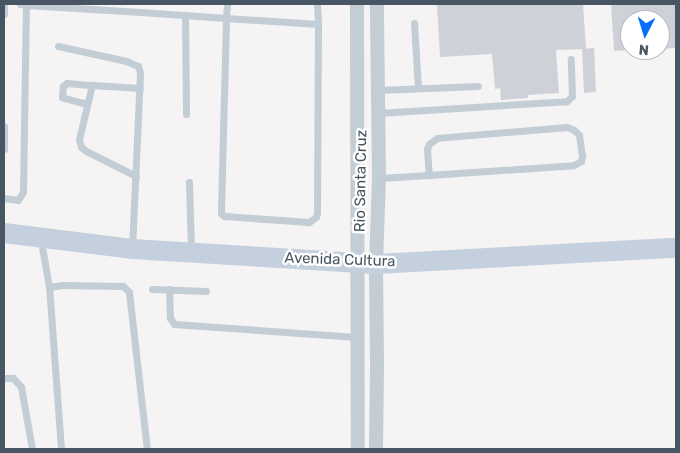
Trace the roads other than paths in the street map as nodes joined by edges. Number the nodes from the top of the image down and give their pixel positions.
1 (4, 4) edge
2 (24, 4) edge
3 (226, 4) edge
4 (317, 4) edge
5 (357, 4) edge
6 (377, 4) edge
7 (4, 14) edge
8 (185, 15) junction
9 (226, 18) junction
10 (414, 23) dead end
11 (318, 24) junction
12 (58, 46) dead end
13 (571, 59) dead end
14 (92, 85) junction
15 (478, 86) dead end
16 (140, 88) junction
17 (418, 88) junction
18 (378, 90) junction
19 (88, 104) junction
20 (378, 113) junction
21 (186, 114) dead end
22 (4, 126) edge
23 (4, 149) edge
24 (429, 174) junction
25 (136, 176) junction
26 (379, 178) junction
27 (189, 182) dead end
28 (4, 198) edge
29 (4, 232) edge
30 (40, 237) junction
31 (676, 248) edge
32 (132, 249) junction
33 (191, 253) junction
34 (367, 263) junction
35 (49, 287) junction
36 (169, 289) junction
37 (152, 290) dead end
38 (206, 291) dead end
39 (357, 338) junction
40 (4, 378) edge
41 (32, 449) edge
42 (61, 449) edge
43 (147, 449) edge
44 (358, 449) edge
45 (376, 449) edge

1 - 7 lane
2 - 8 lane
2 - 28 lane
3 - 9 lane
4 - 11 lane
5 - 34 street, Rio Santa Cruz
6 - 18 street, Rio Santa Cruz
8 - 9 lane
8 - 21 lane
9 - 11 lane
9 - 11 lane
10 - 17 lane
12 - 16 lane
13 - 20 lane
14 - 16 lane
14 - 19 lane
14 - 19 lane
15 - 17 lane
16 - 25 lane
17 - 18 lane
18 - 20 street, Rio Santa Cruz
19 - 25 lane
20 - 26 street, Rio Santa Cruz
22 - 23 lane
24 - 24 lane
24 - 26 lane
25 - 32 lane
26 - 34 street, Rio Santa Cruz
27 - 33 lane
29 - 30 street, Avenida Cultura
30 - 32 street, Avenida Cultura
30 - 35 lane
31 - 34 street, Avenida Cultura
32 - 33 street, Avenida Cultura
33 - 34 street, Avenida Cultura
34 - 39 street, Rio Santa Cruz
34 - 45 street, Rio Santa Cruz
35 - 42 lane
35 - 43 lane
36 - 37 lane
36 - 38 lane
36 - 39 lane
39 - 44 street, Rio Santa Cruz
40 - 41 lane

